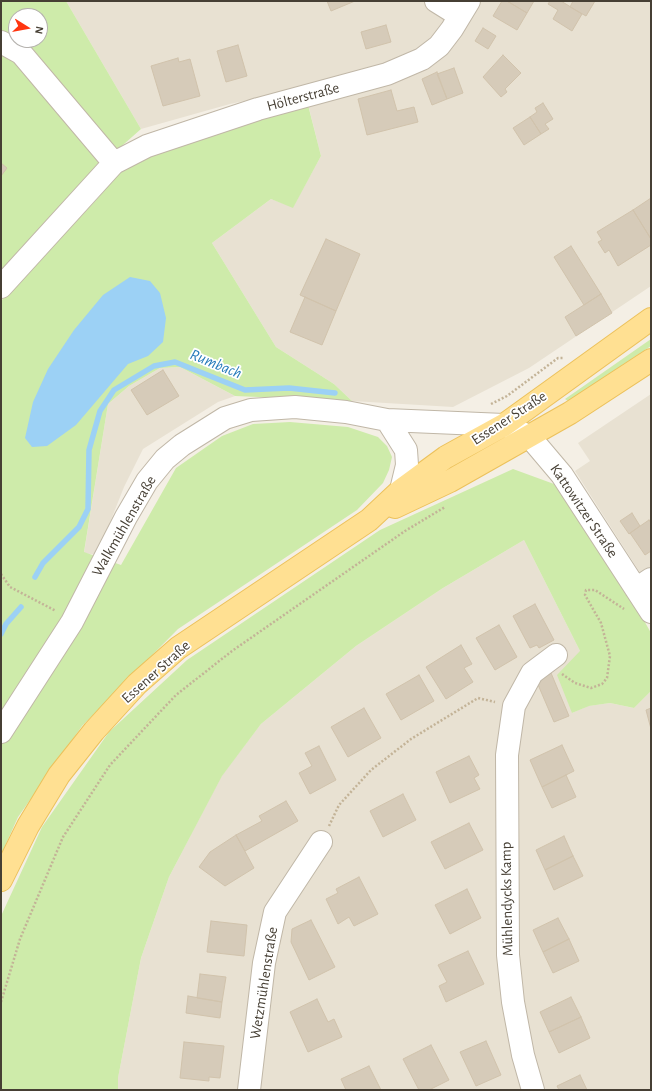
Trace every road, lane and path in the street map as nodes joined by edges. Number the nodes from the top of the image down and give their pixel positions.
1 (436, 1) edge
2 (464, 8) edge
3 (1, 42) edge
4 (114, 163) junction
5 (1, 287) edge
6 (651, 319) edge
7 (558, 358) dead end
8 (651, 360) edge
9 (489, 405) dead end
10 (387, 420) junction
11 (504, 425) junction
12 (529, 436) junction
13 (402, 490) junction
14 (452, 503) dead end
15 (369, 520) junction
16 (1, 574) edge
17 (643, 584) edge
18 (46, 605) dead end
19 (626, 610) dead end
20 (651, 612) edge
21 (556, 655) dead end
22 (575, 683) dead end
23 (514, 706) junction
24 (1, 732) edge
25 (321, 842) joint
26 (1, 880) edge
27 (1, 1002) edge
28 (249, 1090) edge
29 (533, 1090) edge

1 - 2 street
2 - 4 street, Hölterstraße
3 - 4 street
4 - 5 street, Hölterstraße
6 - 11 main road, Essener Straße
7 - 9 path
8 - 12 main road, Essener Straße
10 - 11 street, Walkmühlenstraße
10 - 13 street
10 - 24 street, Walkmühlenstraße
11 - 12 street, Kattowitzer Straße
11 - 13 main road, Essener Straße
12 - 15 main road, Essener Straße
12 - 17 street, Kattowitzer Straße
13 - 15 main road, Essener Straße
14 - 27 path
15 - 26 main road, Essener Straße
16 - 18 path
17 - 20 street, Kattowitzer Straße
19 - 22 path
21 - 23 street, Mühlendycks Kamp
23 - 25 path
23 - 29 street, Mühlendycks Kamp
25 - 28 street, Wetzmühlenstraße

